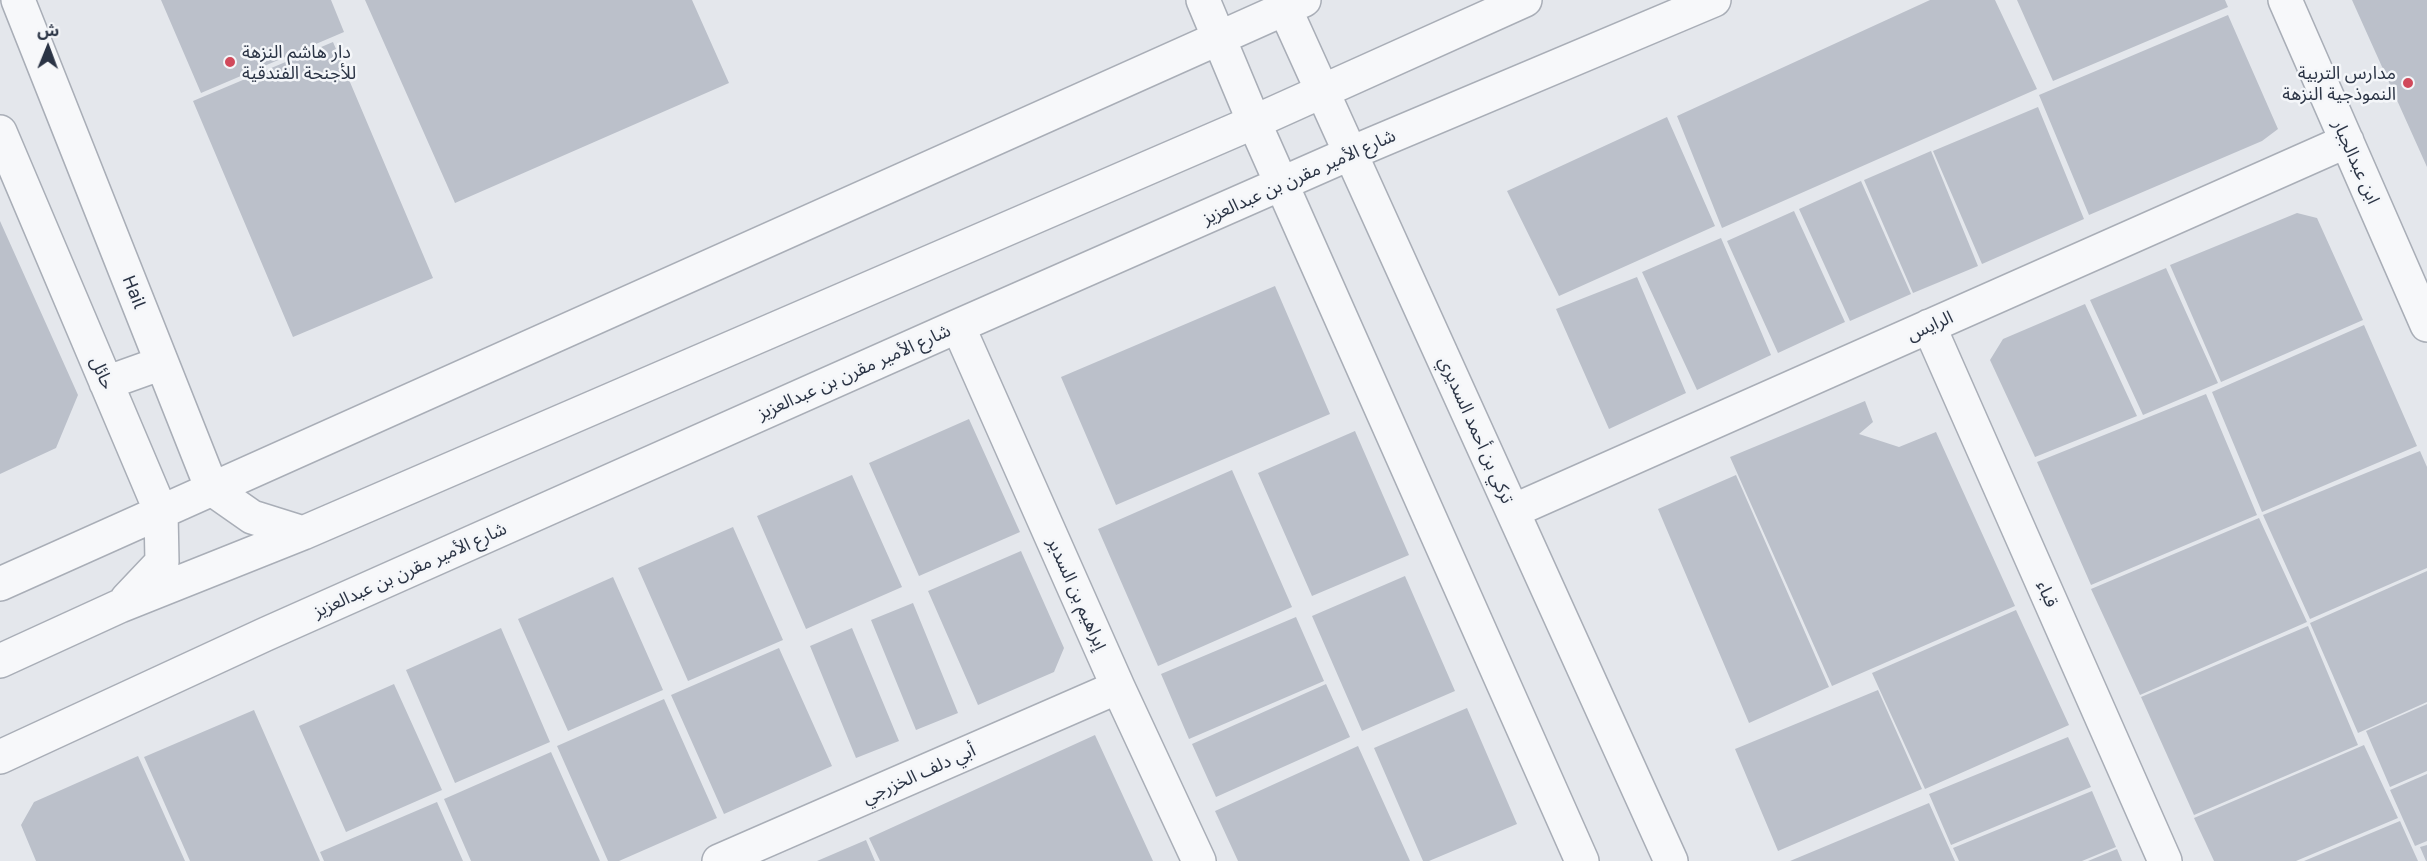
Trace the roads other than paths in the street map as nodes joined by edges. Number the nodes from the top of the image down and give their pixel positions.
1 (18, 0) edge
2 (1203, 0) edge
3 (1525, 0) edge
4 (1714, 0) edge
5 (2285, 0) edge
6 (1290, 3) edge
7 (1218, 38) junction
8 (1323, 92) junction
9 (1254, 122) junction
10 (0, 132) edge
11 (2347, 141) junction
12 (1351, 153) junction
13 (1282, 184) junction
14 (2427, 325) edge
15 (958, 326) junction
16 (1929, 326) junction
17 (162, 363) junction
18 (106, 383) junction
19 (212, 489) junction
20 (160, 512) junction
21 (1513, 512) junction
22 (303, 533) junction
23 (0, 584) edge
24 (120, 606) junction
25 (0, 661) edge
26 (1118, 687) junction
27 (0, 757) edge
28 (719, 861) edge
29 (1199, 861) edge
30 (1582, 861) edge
31 (1671, 861) edge
32 (2165, 861) edge

1 - 17 street, Hail
2 - 7 street
3 - 8 street
4 - 12 street, شارع الأمير مقرن بن عبدالعزيز
5 - 11 street, ابن عبدالجبار
6 - 7 street
6 - 8 street, تركي بن أحمد السديري
7 - 9 street
7 - 19 street
8 - 9 street
8 - 12 street, تركي بن أحمد السديري
9 - 13 street
9 - 22 street
10 - 18 street, حائل
11 - 14 street, ابن عبدالجبار
11 - 16 street, الرايس
12 - 13 street, شارع الأمير مقرن بن عبدالعزيز
12 - 21 street, تركي بن أحمد السديري
13 - 15 street, شارع الأمير مقرن بن عبدالعزيز
13 - 30 street
15 - 26 street, إبراهيم بن السدير
15 - 27 street, شارع الأمير مقرن بن عبدالعزيز
16 - 21 street, الرايس
16 - 32 street, قباء
17 - 18 street
17 - 19 street, Hail
18 - 20 street, حائل
19 - 20 street
19 - 22 street
20 - 23 street
20 - 24 street, حائل
21 - 31 street, تركي بن أحمد السديري
22 - 24 street
24 - 25 street
26 - 28 street, أبي دلف الخزرجي
26 - 29 street, إبراهيم بن السدير

